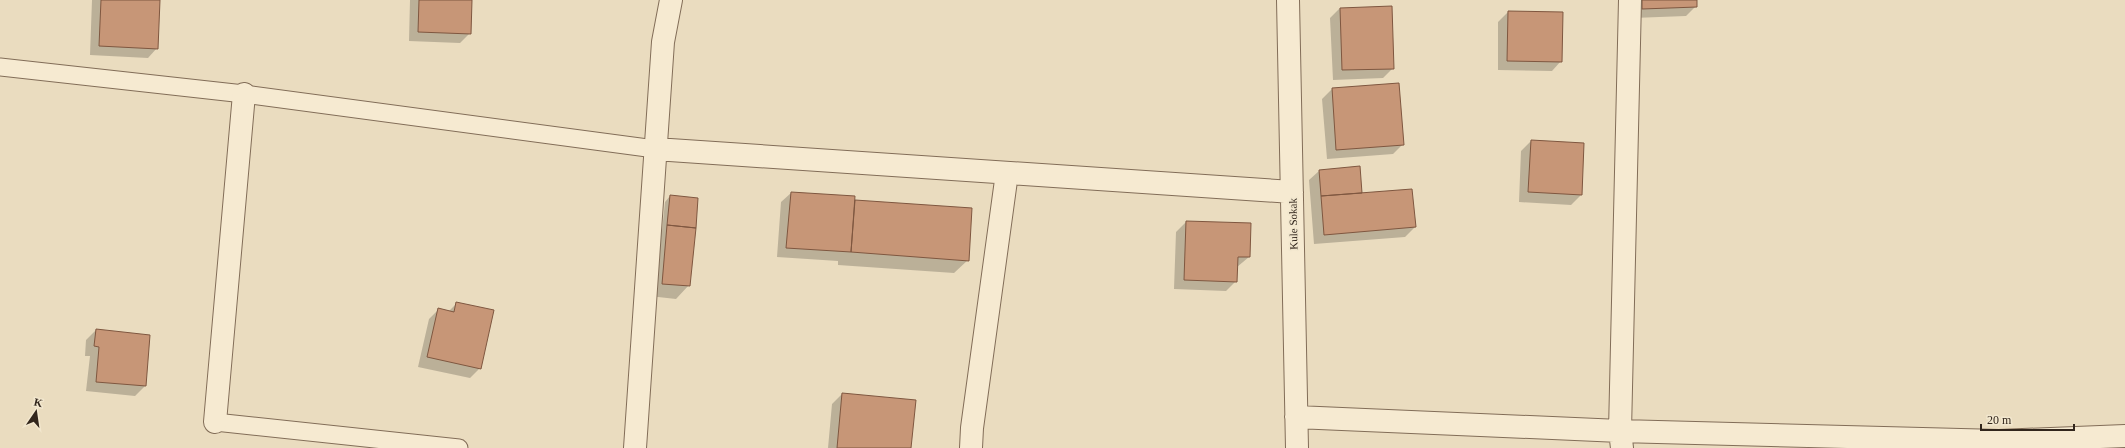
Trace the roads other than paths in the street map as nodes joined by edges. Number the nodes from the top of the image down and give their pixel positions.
1 (671, 0) edge
2 (1288, 0) edge
3 (1630, 0) edge
4 (0, 67) edge
5 (244, 94) junction
6 (655, 149) junction
7 (1007, 172) junction
8 (1292, 192) junction
9 (1296, 417) junction
10 (215, 422) joint
11 (2125, 436) edge
12 (1621, 440) edge
13 (2031, 445) edge
14 (459, 448) edge
15 (635, 448) edge
16 (971, 448) edge
17 (1297, 448) edge

1 - 6 street
2 - 8 street, Kule Sokak
3 - 12 street
4 - 5 lane
5 - 6 lane
5 - 10 street
6 - 7 street
6 - 15 street
7 - 8 street
7 - 16 street
8 - 9 street, Kule Sokak
9 - 12 street
9 - 17 street, Kule Sokak
10 - 14 lane
11 - 13 street
12 - 13 street

